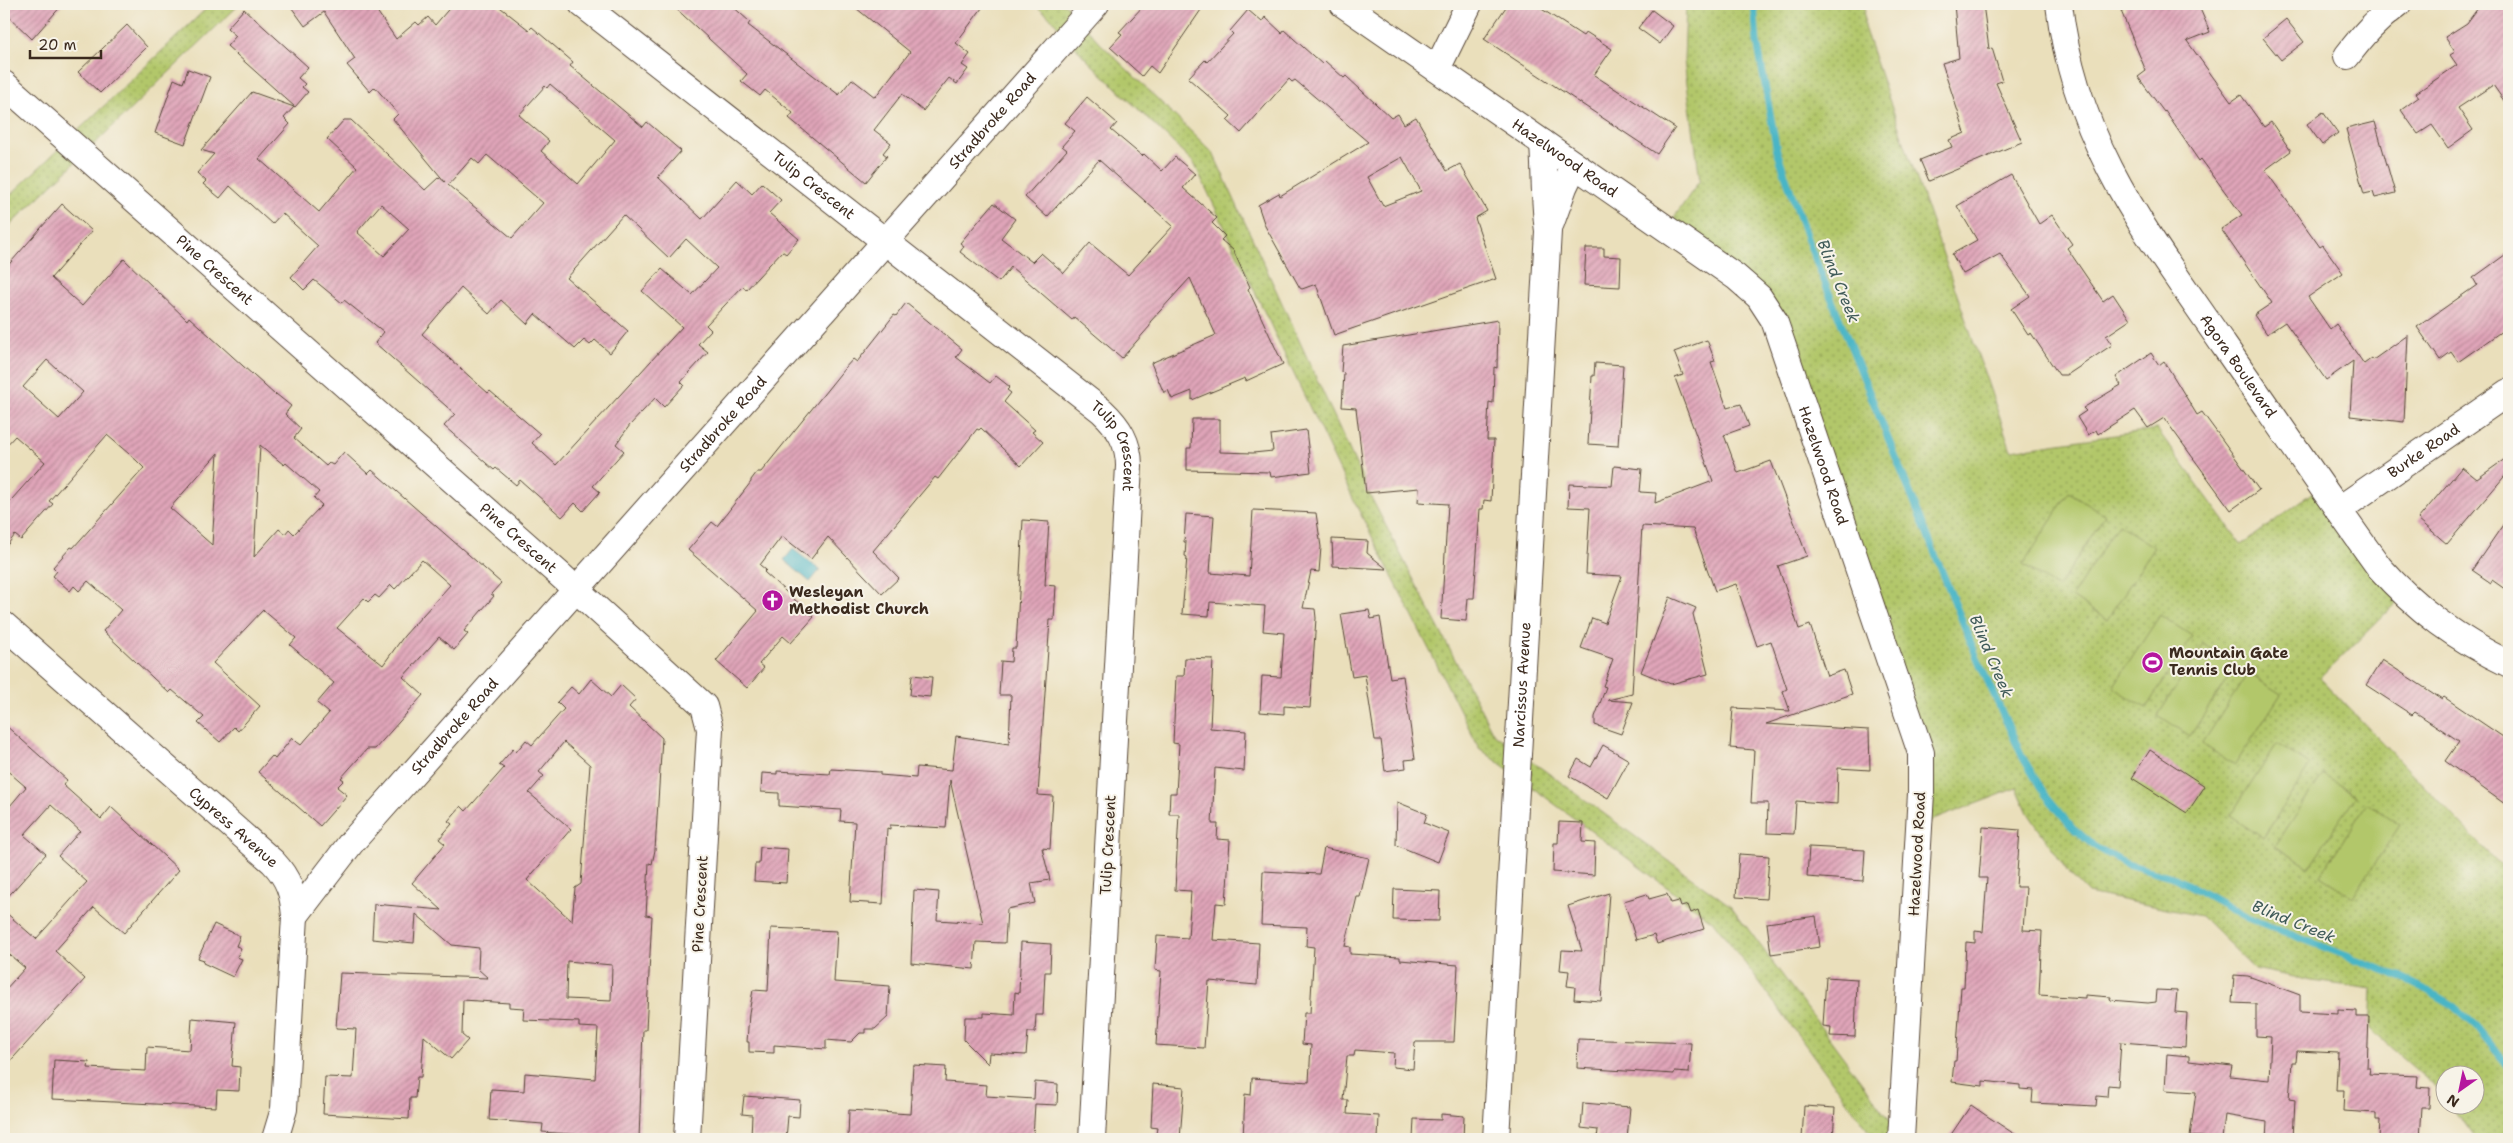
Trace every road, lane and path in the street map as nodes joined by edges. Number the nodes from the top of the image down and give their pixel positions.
1 (582, 4) edge
2 (1096, 4) edge
3 (1343, 4) edge
4 (1468, 4) edge
5 (2059, 4) edge
6 (2398, 4) edge
7 (2347, 56) dead end
8 (1429, 63) junction
9 (4, 84) edge
10 (1543, 143) junction
11 (1574, 166) junction
12 (1548, 231) junction
13 (886, 242) junction
14 (2509, 392) edge
15 (2338, 510) junction
16 (576, 590) junction
17 (4, 625) edge
18 (2509, 664) edge
19 (293, 903) junction
20 (284, 1109) junction
21 (275, 1139) edge
22 (290, 1139) edge
23 (688, 1139) edge
24 (1092, 1139) edge
25 (1496, 1139) edge
26 (1900, 1139) edge

1 - 13 street, Tulip Crescent
2 - 13 street, Stradbroke Road
3 - 8 street, Hazelwood Road
4 - 8 street
5 - 15 street, Agora Boulevard
6 - 7 street
8 - 10 street, Hazelwood Road
9 - 16 street, Pine Crescent
10 - 11 street, Hazelwood Road
10 - 12 street, Narcissus Avenue
11 - 12 street, Narcissus Avenue
11 - 26 street, Hazelwood Road
12 - 25 street, Narcissus Avenue
13 - 16 street, Stradbroke Road
13 - 24 street, Tulip Crescent
14 - 15 street, Burke Road
15 - 18 street, Agora Boulevard
16 - 19 street, Stradbroke Road
16 - 23 street, Pine Crescent
17 - 19 street, Cypress Avenue
19 - 20 street
20 - 21 street
20 - 22 street

